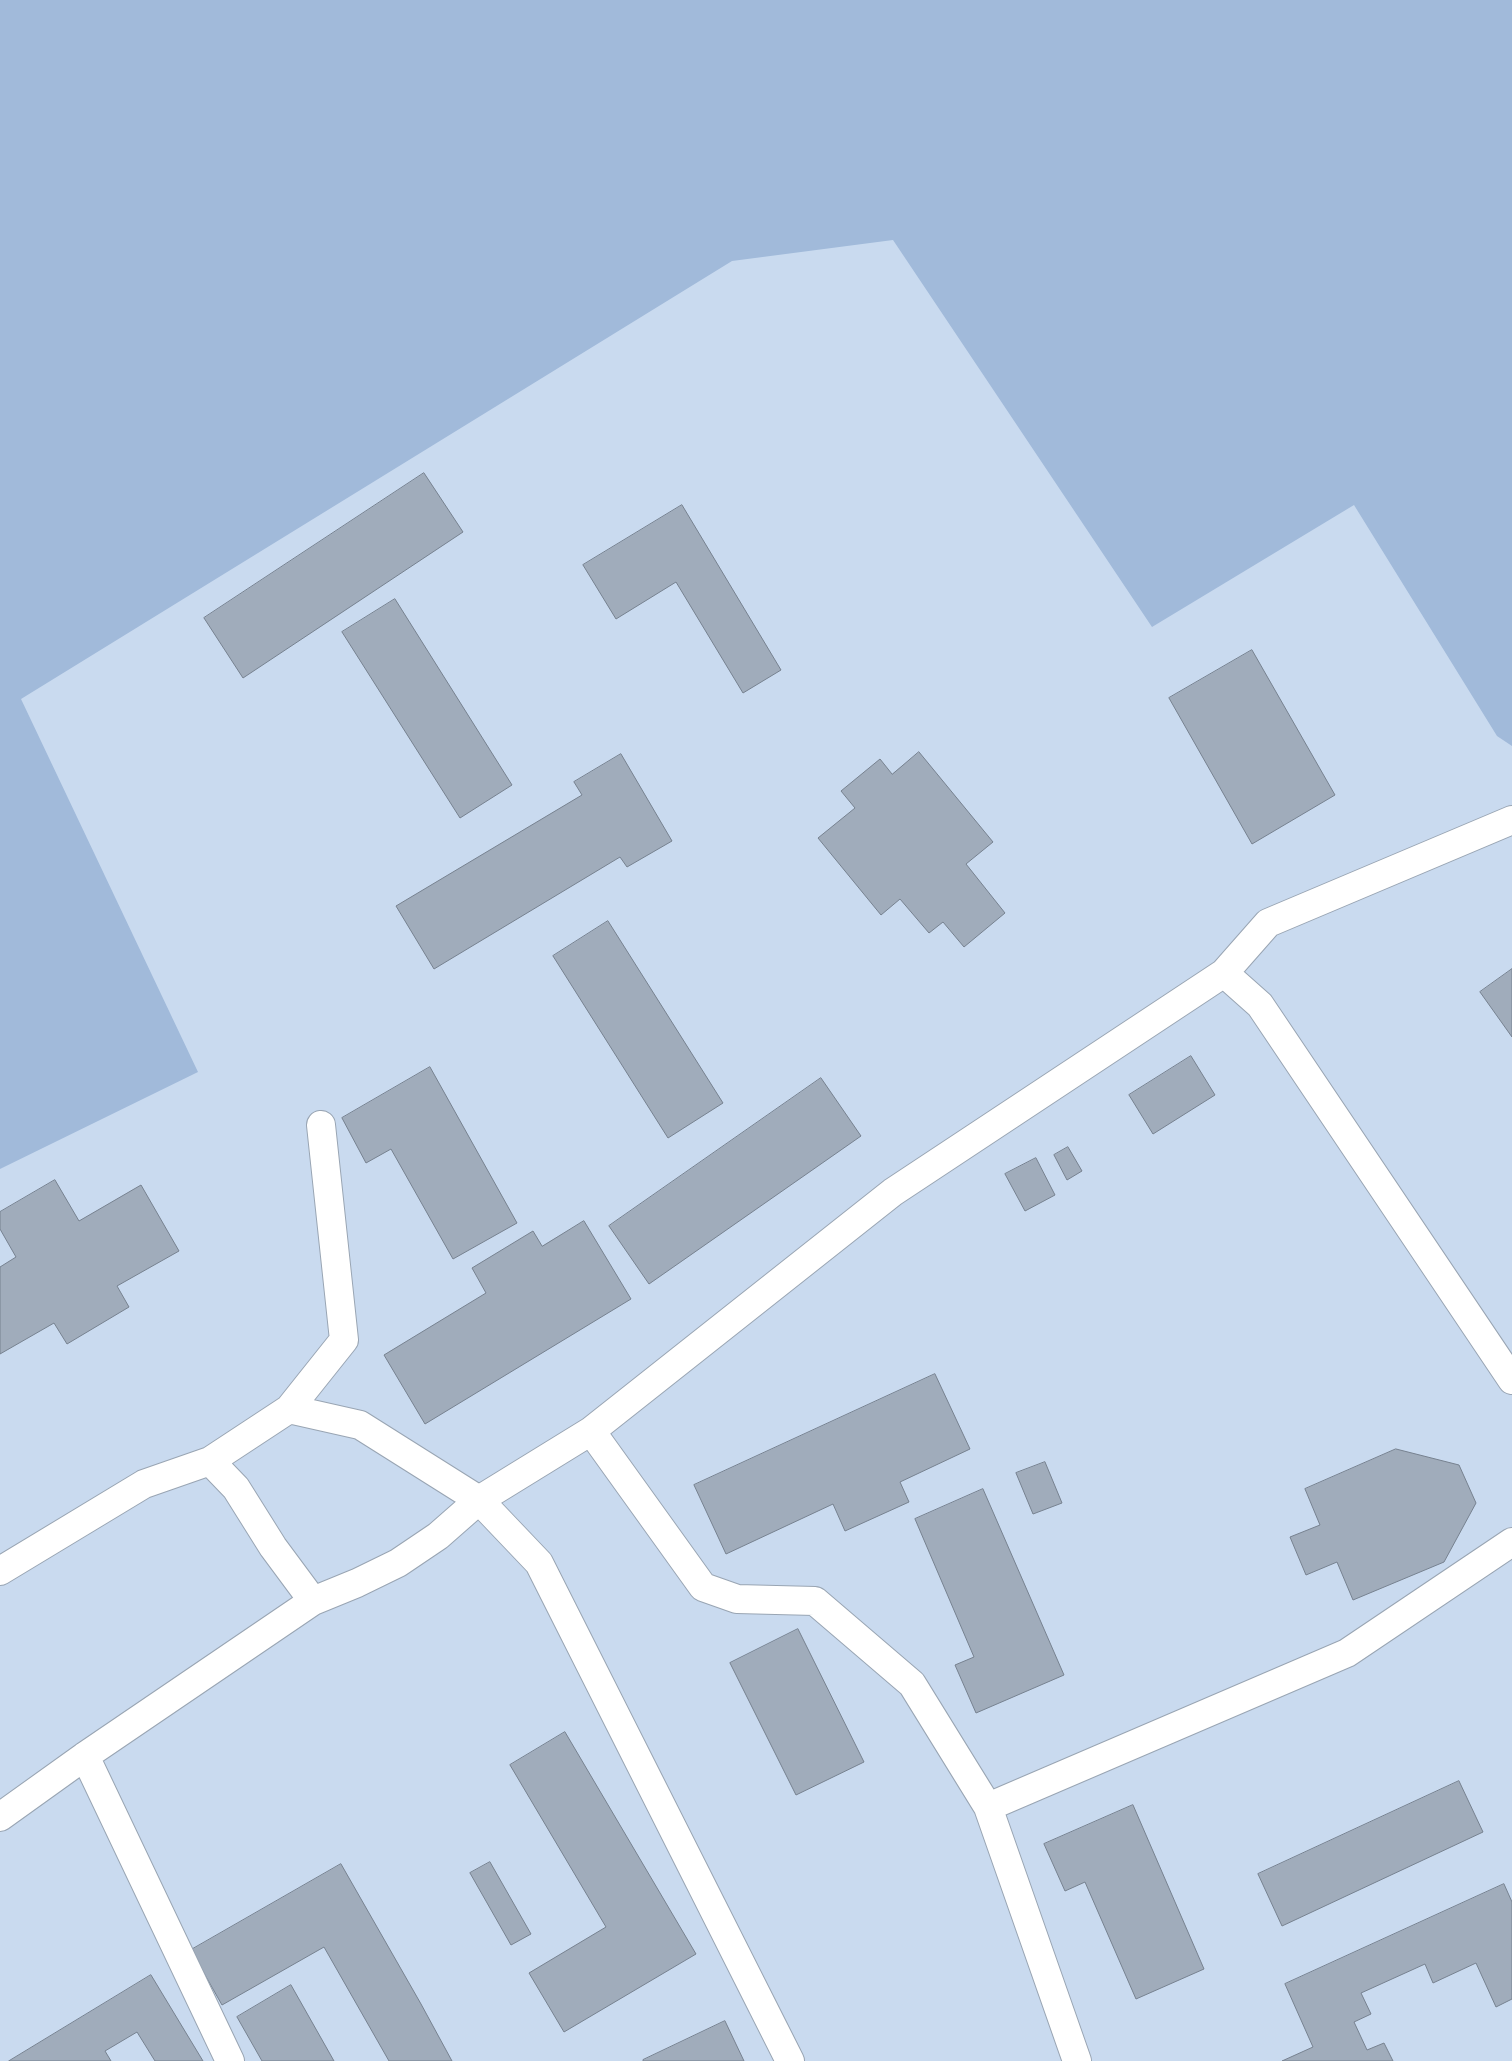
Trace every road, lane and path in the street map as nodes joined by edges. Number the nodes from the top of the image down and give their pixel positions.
1 (1512, 820) edge
2 (1224, 973) junction
3 (322, 1125) dead end
4 (1512, 1380) edge
5 (289, 1409) junction
6 (591, 1432) junction
7 (210, 1462) junction
8 (479, 1500) junction
9 (1512, 1542) edge
10 (0, 1571) edge
11 (312, 1601) junction
12 (86, 1756) junction
13 (988, 1807) junction
14 (0, 1817) edge
15 (230, 2061) edge
16 (790, 2061) edge
17 (1077, 2061) edge

1 - 2 street
2 - 4 street
2 - 6 street
3 - 5 street
5 - 7 street
5 - 8 street
6 - 8 street
6 - 13 street
7 - 10 street
7 - 11 street
8 - 11 street
8 - 16 street
9 - 13 street
11 - 12 street
12 - 14 street
12 - 15 street
13 - 17 street

